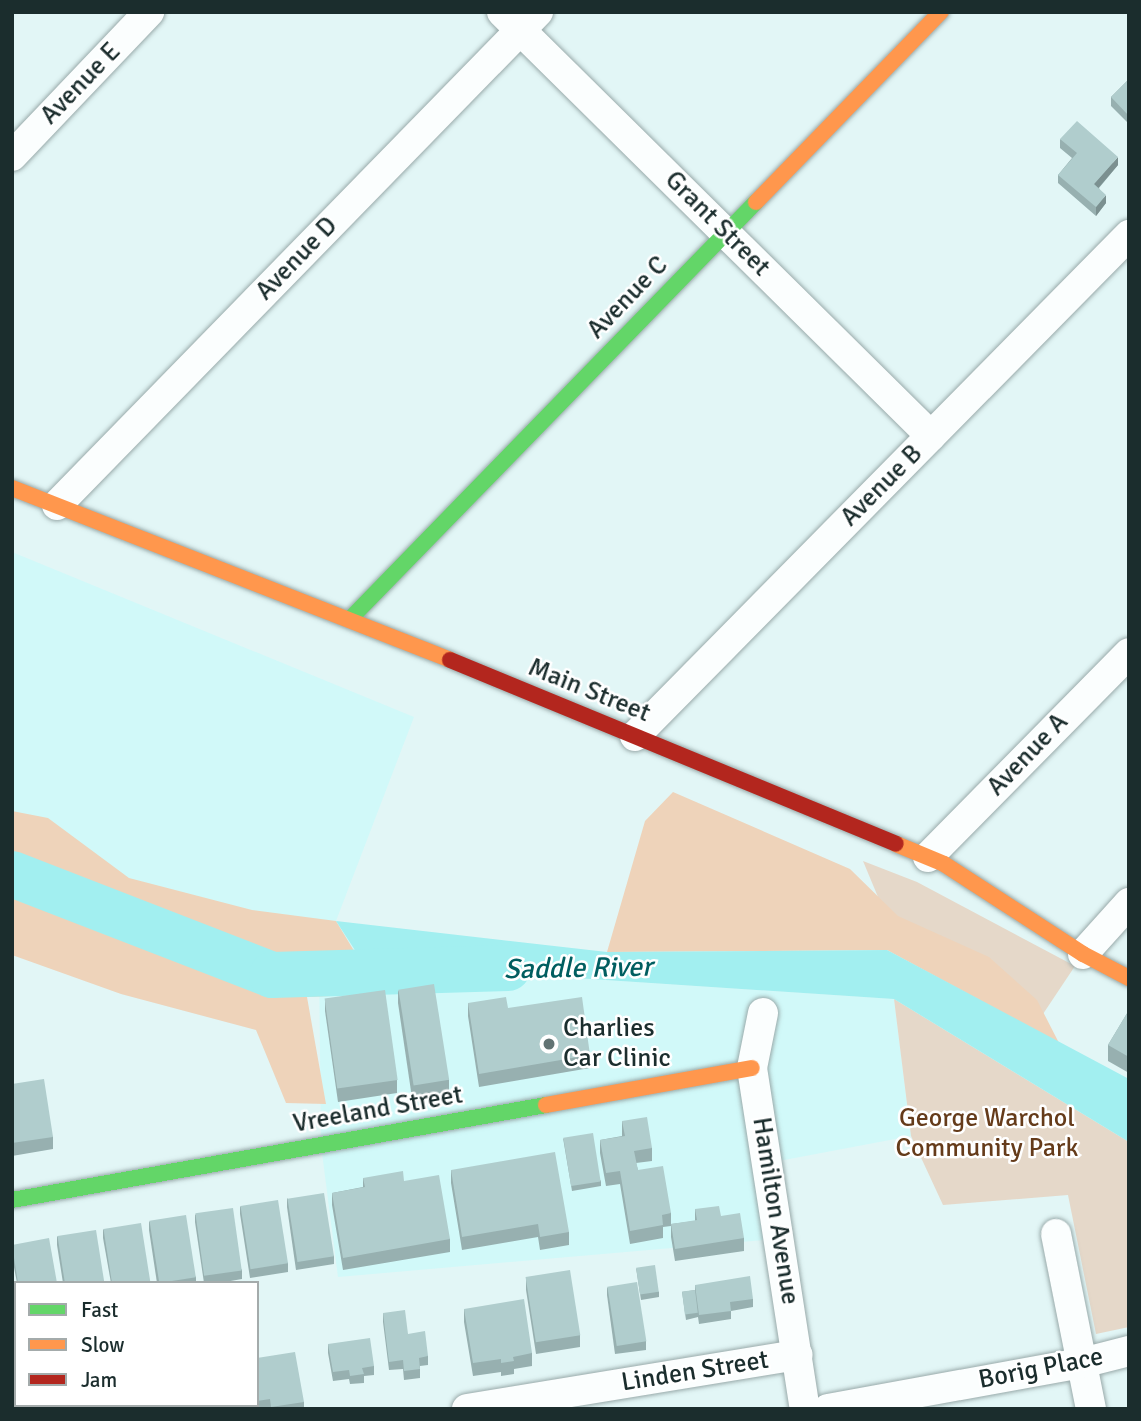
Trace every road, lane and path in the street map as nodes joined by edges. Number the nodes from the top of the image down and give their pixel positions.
1 (149, 12) edge
2 (941, 12) edge
3 (520, 18) edge
4 (12, 156) edge
5 (726, 233) junction
6 (1129, 236) edge
7 (931, 436) junction
8 (12, 488) edge
9 (57, 505) junction
10 (350, 619) junction
11 (1129, 653) edge
12 (635, 736) junction
13 (928, 857) junction
14 (1129, 903) edge
15 (1083, 954) junction
16 (1129, 978) edge
17 (763, 1013) dead end
18 (752, 1068) junction
19 (12, 1200) edge
20 (1056, 1234) dead end
21 (1129, 1351) edge
22 (798, 1356) junction
23 (1082, 1363) junction
24 (467, 1409) edge
25 (806, 1409) edge
26 (828, 1409) edge
27 (1091, 1409) edge

1 - 4 street, Avenue E
2 - 5 street, Avenue C
3 - 5 street, Grant Street
3 - 9 street, Avenue D
5 - 7 street, Grant Street
5 - 10 street, Avenue C
6 - 7 street, Avenue B
7 - 12 street, Avenue B
8 - 9 street, Main Street
9 - 10 street, Main Street
10 - 12 street, Main Street
11 - 13 street, Avenue A
12 - 13 street, Main Street
13 - 15 street, Main Street
14 - 15 street
15 - 16 street, Main Street
17 - 18 street, Hamilton Avenue
18 - 19 street, Vreeland Street
18 - 22 street, Hamilton Avenue
20 - 23 street
21 - 23 street, Borig Place
22 - 24 street, Linden Street
22 - 25 street, Hamilton Avenue
23 - 26 street, Borig Place
23 - 27 street

